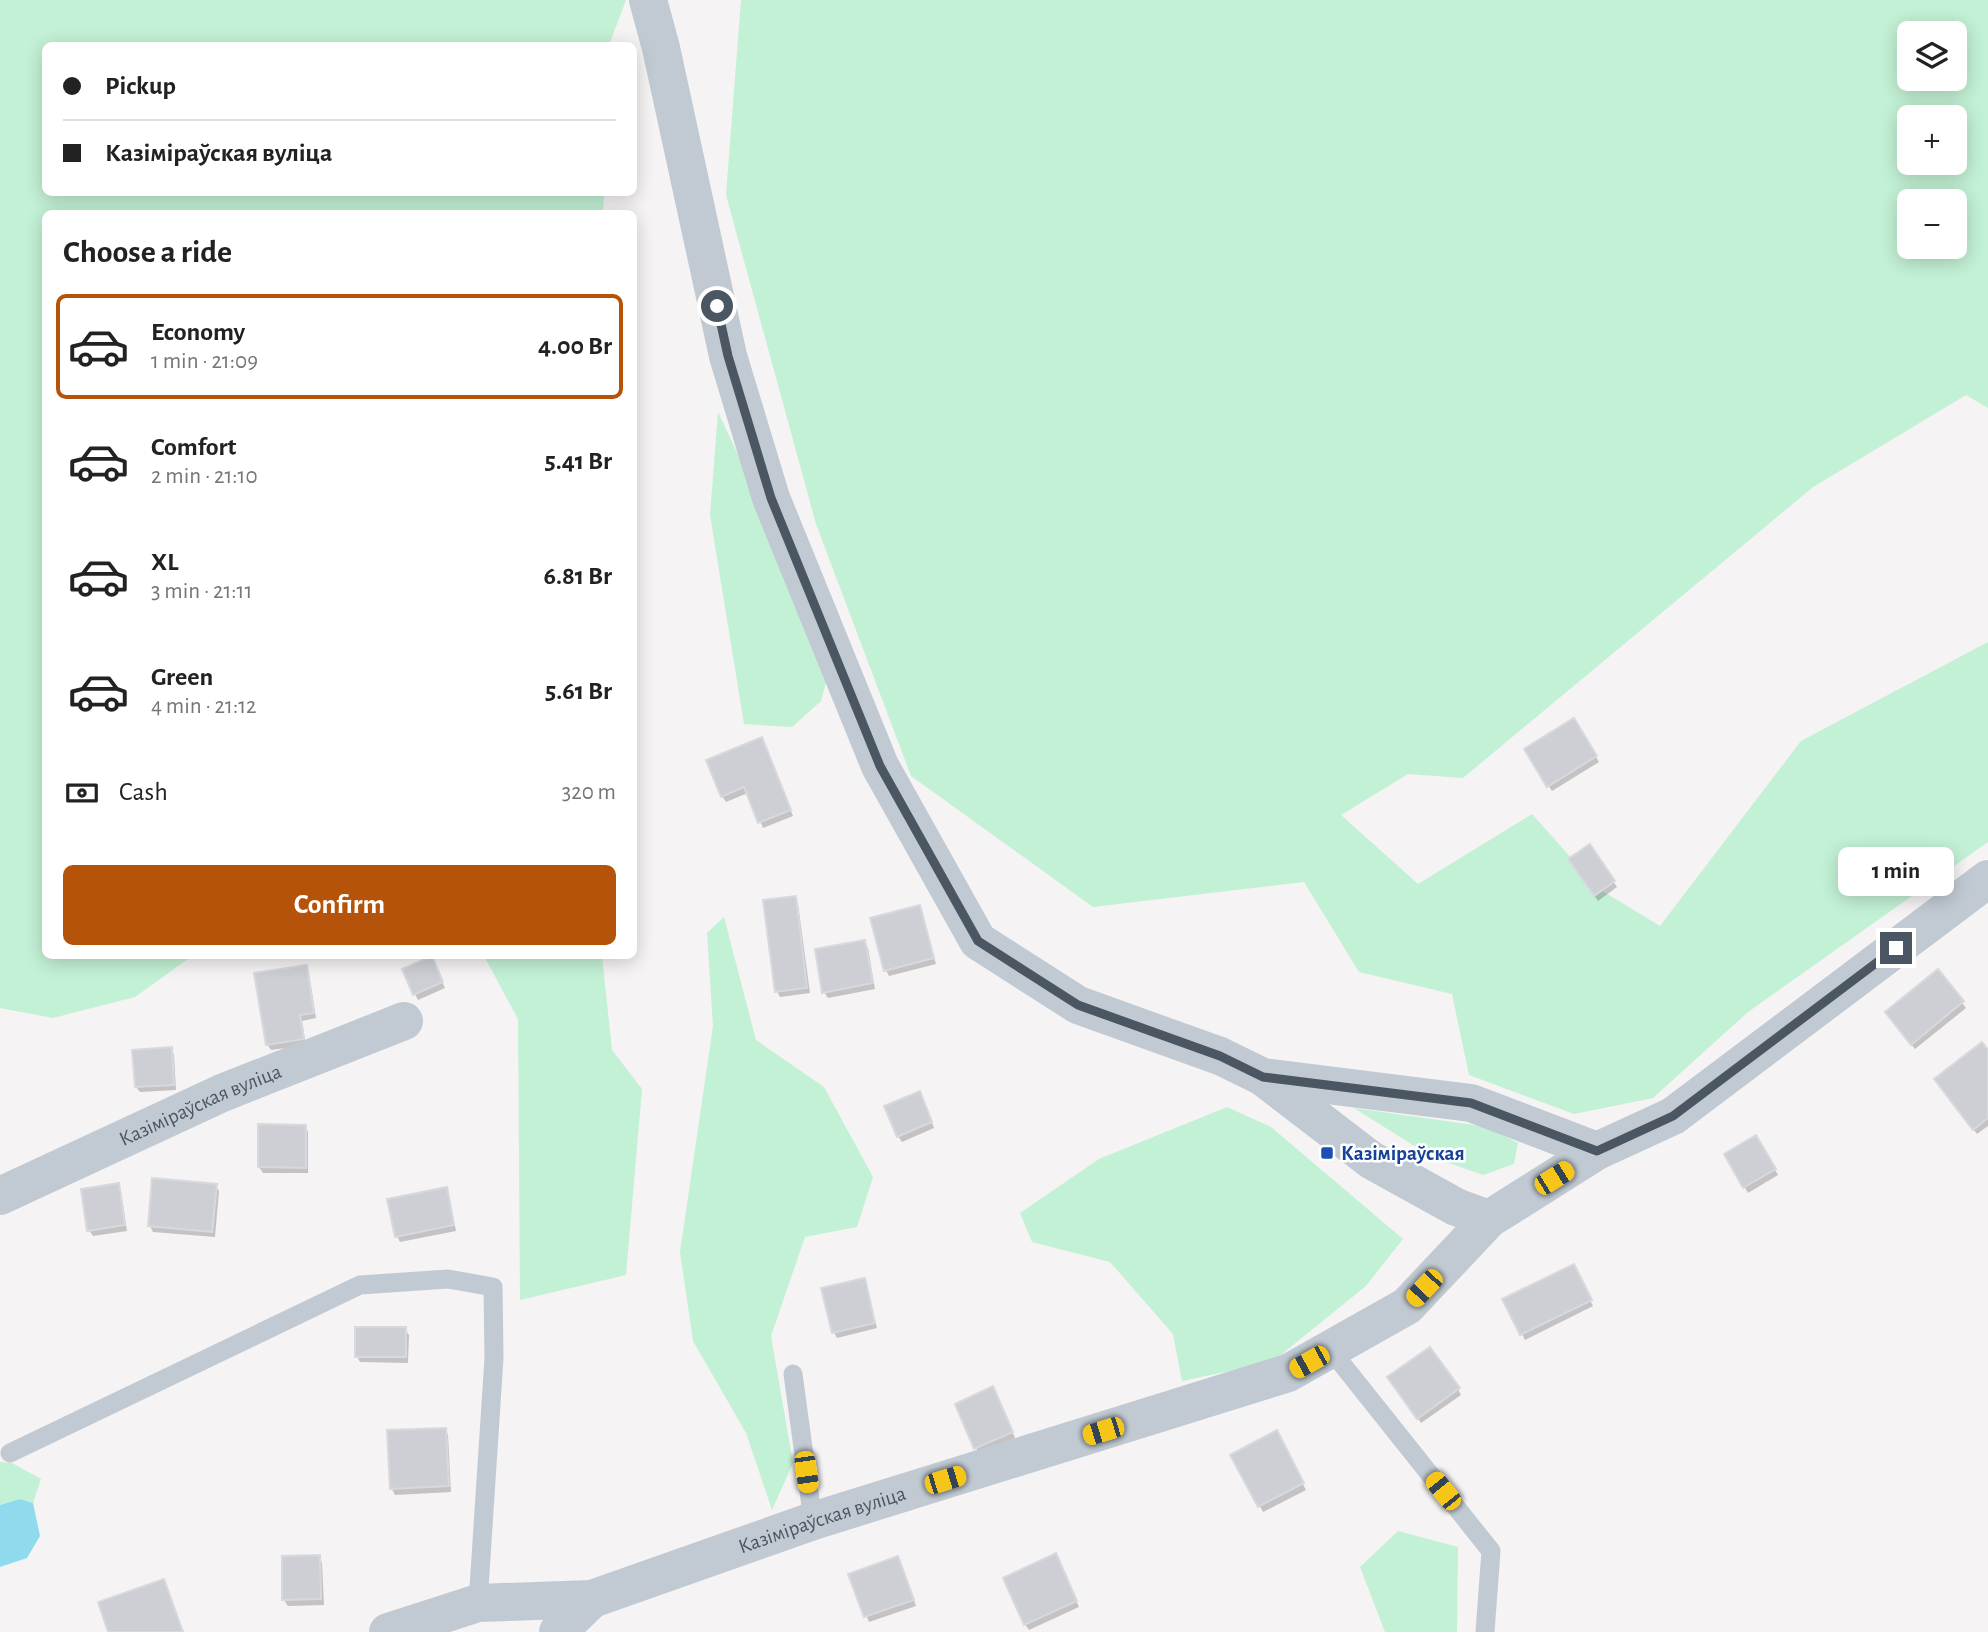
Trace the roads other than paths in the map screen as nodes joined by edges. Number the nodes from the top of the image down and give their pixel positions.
1 (649, 0) edge
2 (1988, 879) edge
3 (404, 1021) dead end
4 (1263, 1077) junction
5 (1597, 1151) junction
6 (0, 1196) edge
7 (1489, 1219) junction
8 (1330, 1349) junction
9 (793, 1374) dead end
10 (10, 1453) dead end
11 (813, 1521) junction
12 (592, 1599) junction
13 (478, 1603) junction
14 (388, 1632) edge
15 (558, 1632) edge
16 (1485, 1632) edge

1 - 4 street
2 - 5 street, Казіміраўская вуліца
3 - 6 street, Казіміраўская вуліца
4 - 5 street
4 - 7 street
5 - 7 street, Казіміраўская вуліца
7 - 8 street, Казіміраўская вуліца
8 - 11 street, Казіміраўская вуліца
8 - 16 lane
9 - 11 lane
10 - 13 lane
11 - 12 street, Казіміраўская вуліца
12 - 13 street, Казіміраўская вуліца
12 - 15 street, Казіміраўская вуліца
13 - 14 street, Казіміраўская вуліца

